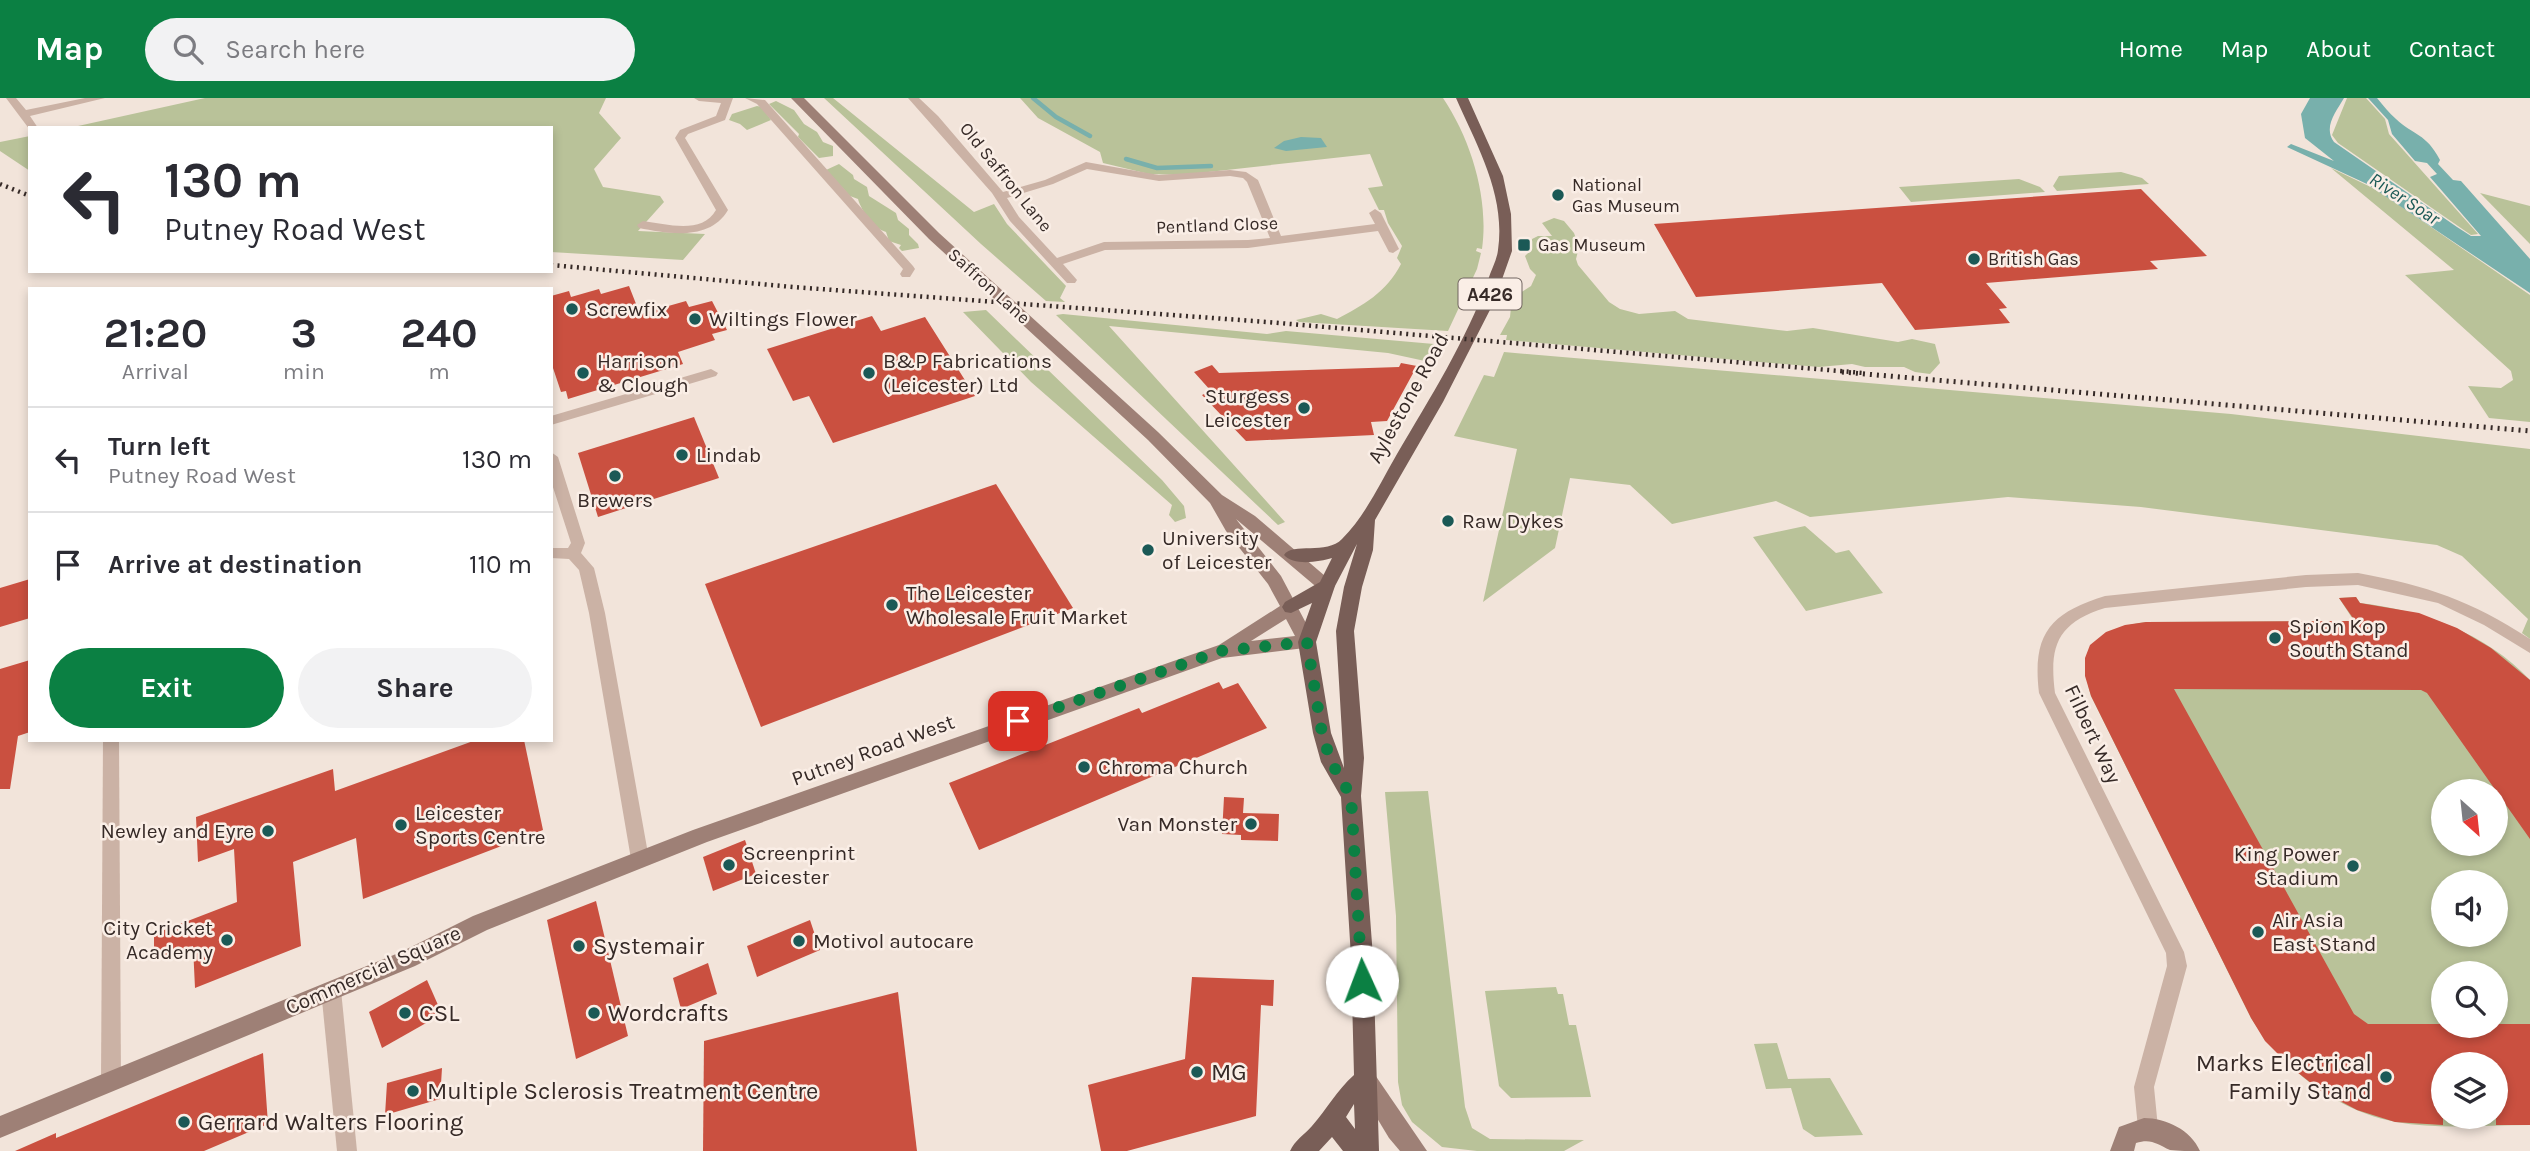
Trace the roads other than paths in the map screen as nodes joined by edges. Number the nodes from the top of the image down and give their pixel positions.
1 (11, 98) edge
2 (100, 98) edge
3 (699, 98) edge
4 (750, 98) edge
5 (797, 98) edge
6 (913, 98) edge
7 (1462, 98) edge
8 (727, 99) edge
9 (24, 114) junction
10 (32, 126) edge
11 (1001, 196) junction
12 (1375, 214) dead end
13 (643, 225) dead end
14 (1382, 227) junction
15 (1277, 241) junction
16 (1392, 249) dead end
17 (1056, 262) junction
18 (906, 274) dead end
19 (1071, 280) dead end
20 (710, 373) dead end
21 (553, 420) edge
22 (553, 463) edge
23 (1216, 499) junction
24 (1367, 520) junction
25 (1346, 546) junction
26 (553, 553) edge
27 (573, 554) junction
28 (1292, 555) junction
29 (1326, 586) junction
30 (1291, 607) junction
31 (1345, 631) junction
32 (1307, 642) junction
33 (2530, 647) edge
34 (1221, 651) junction
35 (111, 742) edge
36 (1351, 796) junction
37 (640, 859) junction
38 (331, 990) junction
39 (1365, 1080) junction
40 (111, 1081) junction
41 (1332, 1117) junction
42 (0, 1127) edge
43 (2148, 1128) junction
44 (347, 1151) edge
45 (1302, 1151) edge
46 (1357, 1151) edge
47 (1367, 1151) edge
48 (1415, 1151) edge
49 (2122, 1151) edge
50 (2188, 1151) edge

1 - 9 street
2 - 9 street
3 - 8 street
4 - 18 street
5 - 23 main road, Saffron Lane
6 - 11 street, Old Saffron Lane
7 - 24 main road, Aylestone Road / A426
8 - 13 street
9 - 10 street
11 - 15 street
11 - 17 street, Old Saffron Lane
12 - 14 street
14 - 15 street, Pentland Close
14 - 16 street
15 - 17 street, Pentland Close
17 - 19 street, Old Saffron Lane
20 - 21 street
22 - 27 street
23 - 28 main road, Saffron Lane
23 - 30 main road, Saffron Lane
24 - 25 main road, Aylestone Road / A426
24 - 31 main road, Aylestone Road / A426
25 - 28 main road
25 - 29 main road, Aylestone Road / A426
26 - 27 street
27 - 37 street
28 - 29 main road, Saffron Lane
29 - 30 main road
29 - 31 main road
29 - 32 main road, Aylestone Road / A426
30 - 32 main road, Saffron Lane
30 - 34 main road, Putney Road West
31 - 36 main road, Aylestone Road / A426
32 - 34 main road, Putney Road West
32 - 36 main road, Aylestone Road / A426
33 - 43 street, Filbert Way
34 - 37 main road, Putney Road West
35 - 40 street
36 - 39 main road, Aylestone Road / A426
37 - 38 main road, Commercial Square
38 - 40 main road, Commercial Square
38 - 44 street
39 - 41 main road
39 - 47 main road, Aylestone Road / A426
39 - 48 main road
40 - 42 main road, Commercial Square
41 - 45 main road
41 - 46 main road
43 - 49 main road
43 - 50 main road

